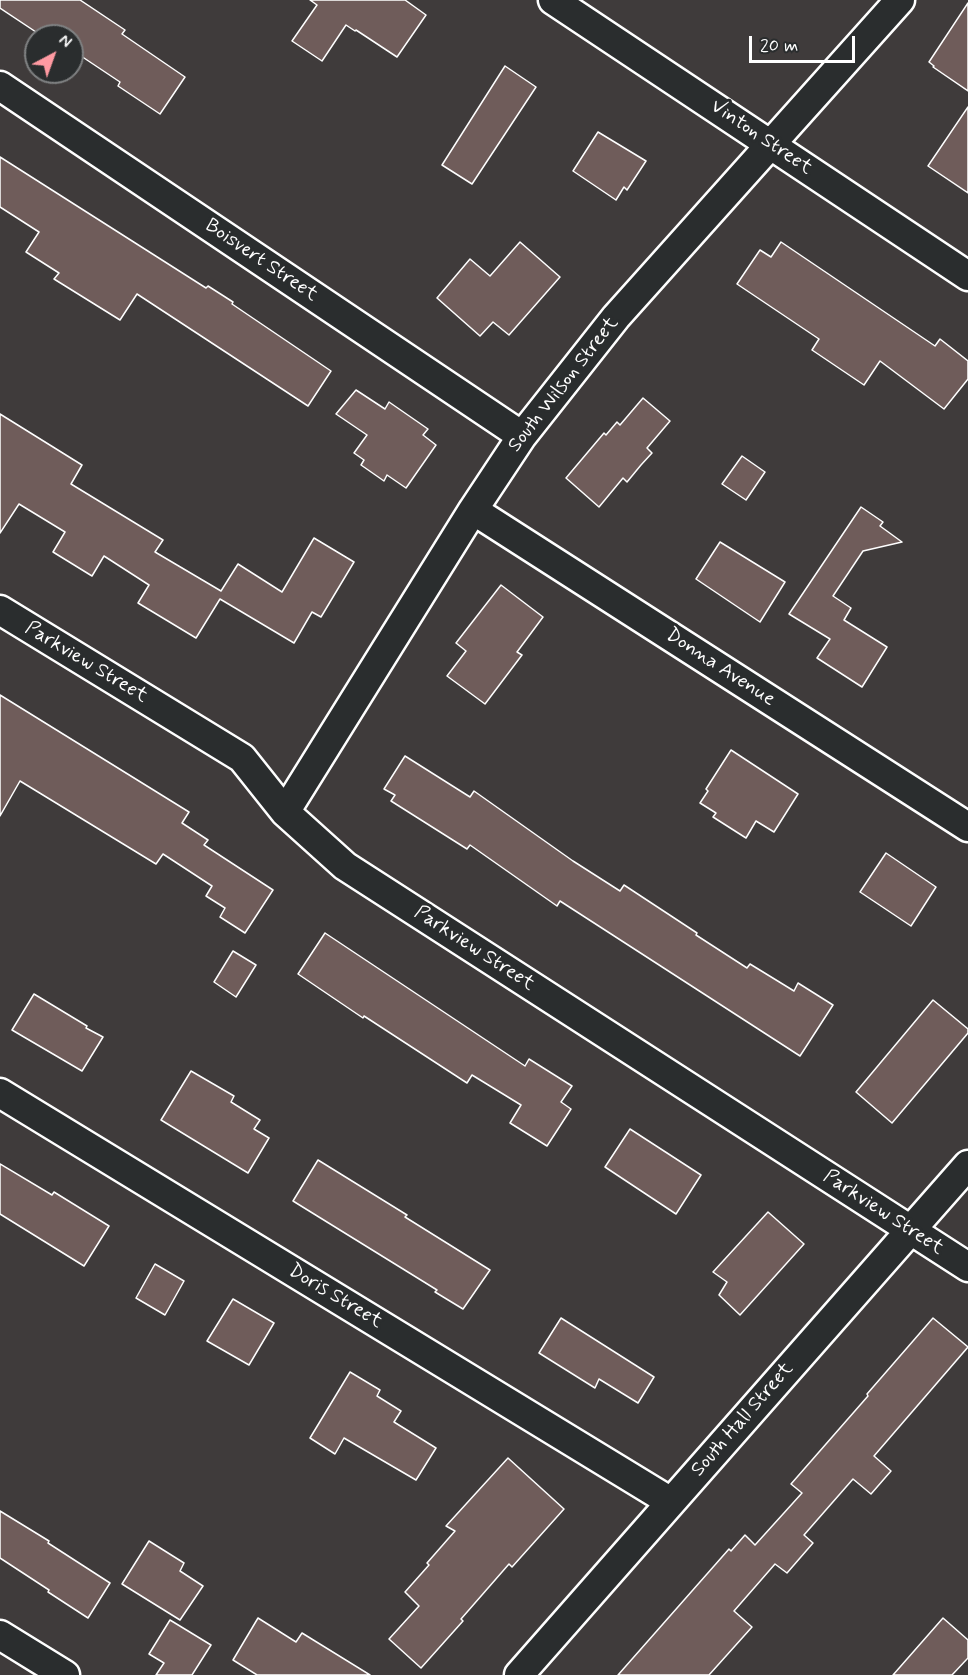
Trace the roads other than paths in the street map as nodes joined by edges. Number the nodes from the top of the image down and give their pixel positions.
1 (553, 0) edge
2 (900, 0) edge
3 (0, 86) edge
4 (770, 144) junction
5 (968, 276) edge
6 (522, 436) junction
7 (473, 510) junction
8 (0, 610) edge
9 (285, 813) junction
10 (968, 827) edge
11 (0, 1093) edge
12 (968, 1165) edge
13 (910, 1231) junction
14 (968, 1267) edge
15 (671, 1502) junction
16 (0, 1635) edge
17 (65, 1675) edge
18 (519, 1675) edge

1 - 4 street, Vinton Street
2 - 4 street, South Wilson Street
3 - 6 street, Boisvert Street
4 - 5 street, Vinton Street
4 - 6 street, South Wilson Street
6 - 7 street, South Wilson Street
7 - 9 street, South Wilson Street
7 - 10 street, Donna Avenue
8 - 9 street, Parkview Street
9 - 13 street, Parkview Street
11 - 15 street, Doris Street
12 - 13 street, South Hall Street
13 - 14 street, Parkview Street
13 - 15 street, South Hall Street
15 - 18 street, South Hall Street
16 - 17 street

